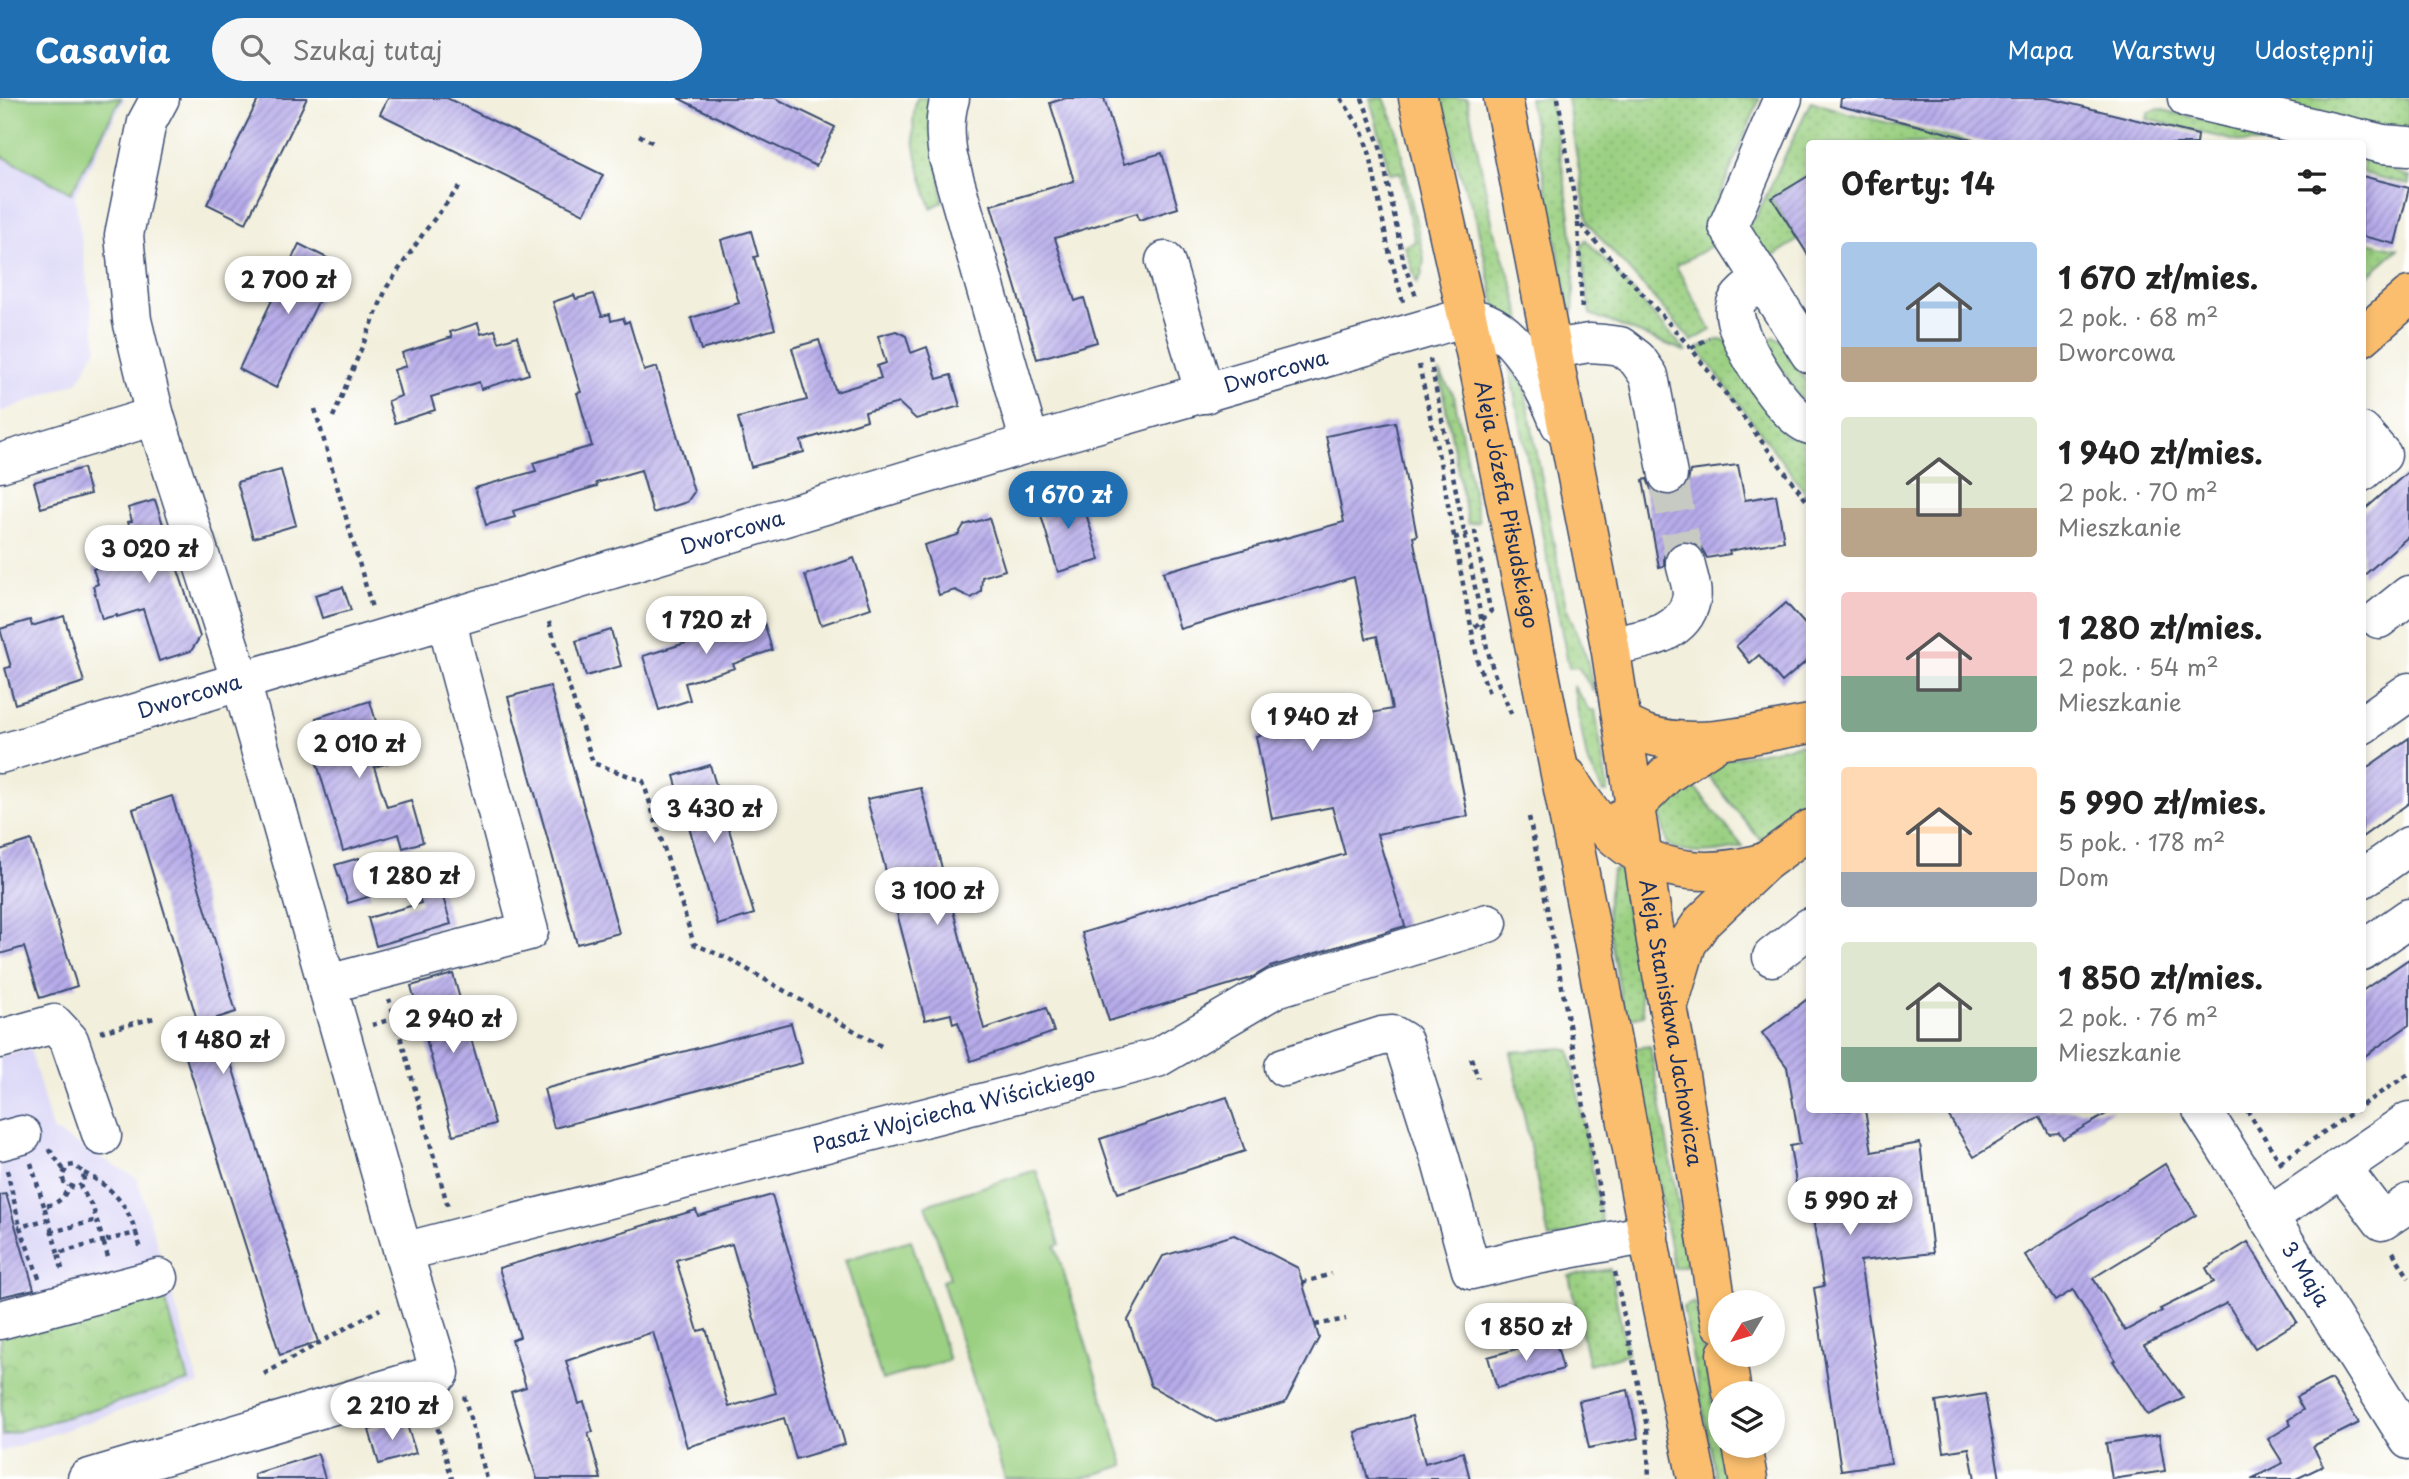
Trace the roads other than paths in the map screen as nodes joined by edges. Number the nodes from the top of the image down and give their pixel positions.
1 (160, 98) edge
2 (950, 98) edge
3 (1407, 98) edge
4 (1418, 98) edge
5 (1493, 98) edge
6 (1503, 98) edge
7 (1783, 98) edge
8 (2187, 98) edge
9 (1511, 139) junction
10 (2366, 140) edge
11 (2366, 140) edge
12 (1429, 145) junction
13 (2409, 146) edge
14 (1165, 261) dead end
15 (1762, 281) junction
16 (2409, 296) edge
17 (1467, 319) junction
18 (2366, 334) edge
19 (1571, 346) junction
20 (1806, 348) edge
21 (1205, 394) junction
22 (155, 416) junction
23 (1806, 424) edge
24 (2366, 437) edge
25 (1030, 443) junction
26 (1575, 458) junction
27 (0, 463) edge
28 (2366, 469) edge
29 (1668, 475) tunnel mouth
30 (1685, 562) tunnel mouth
31 (2409, 595) edge
32 (447, 619) junction
33 (2379, 620) dead end
34 (1610, 646) junction
35 (241, 682) junction
36 (2409, 692) edge
37 (2366, 722) edge
38 (1623, 724) junction
39 (1806, 725) edge
40 (1718, 740) junction
41 (0, 754) edge
42 (1557, 759) junction
43 (1634, 805) junction
44 (1806, 832) edge
45 (1609, 834) junction
46 (2409, 846) edge
47 (1642, 856) junction
48 (1765, 862) junction
49 (2366, 876) edge
50 (1588, 914) junction
51 (2409, 918) edge
52 (1488, 923) dead end
53 (1806, 930) edge
54 (2366, 948) edge
55 (1772, 957) dead end
56 (327, 987) junction
57 (1671, 1020) junction
58 (0, 1039) edge
59 (1284, 1067) dead end
60 (2204, 1113) edge
61 (2409, 1121) edge
62 (102, 1136) dead end
63 (2341, 1167) junction
64 (2409, 1203) edge
65 (2269, 1217) junction
66 (1649, 1234) junction
67 (402, 1252) junction
68 (159, 1278) dead end
69 (1715, 1290) edge
70 (1708, 1293) edge
71 (1662, 1309) junction
72 (0, 1320) edge
73 (2409, 1440) edge
74 (1744, 1458) edge
75 (87, 1479) edge
76 (1697, 1479) edge
77 (1748, 1479) edge

1 - 22 street
2 - 25 street
3 - 12 main road
4 - 12 main road, Aleja Józefa Piłsudskiego
5 - 9 main road
6 - 9 main road
7 - 15 street
8 - 11 street
9 - 19 main road
10 - 13 street
12 - 17 main road, Aleja Józefa Piłsudskiego
14 - 21 street
15 - 20 street
15 - 23 street
16 - 18 main road
17 - 21 street, Dworcowa
17 - 26 street
17 - 42 main road, Aleja Józefa Piłsudskiego
19 - 26 main road
19 - 29 street
21 - 25 street, Dworcowa
22 - 27 street
22 - 35 street
24 - 28 street
25 - 32 street, Dworcowa
26 - 34 main road
30 - 34 street
31 - 33 street
32 - 35 street, Dworcowa
32 - 56 street
34 - 38 main road
35 - 41 street, Dworcowa
35 - 56 street
36 - 37 street
38 - 40 main road
38 - 43 main road, Aleja Stanisława Jachowicza
39 - 40 main road
40 - 43 main road
42 - 45 main road
42 - 50 main road, Aleja Józefa Piłsudskiego
43 - 45 main road
43 - 47 main road, Aleja Stanisława Jachowicza
44 - 48 main road
45 - 47 main road
45 - 50 main road
46 - 49 street
47 - 48 main road
47 - 57 main road, Aleja Stanisława Jachowicza
48 - 57 main road
50 - 66 main road
51 - 54 street
52 - 67 street, Pasaż Wojciecha Wiścickiego
53 - 55 street
56 - 67 street
57 - 69 main road, Aleja Stanisława Jachowicza
58 - 62 street
59 - 66 street
60 - 65 street, 3 Maja
61 - 63 street
63 - 64 street
63 - 65 street
65 - 73 street, 3 Maja
66 - 71 main road
67 - 75 street
68 - 72 street
70 - 71 main road
71 - 76 main road
74 - 77 main road

